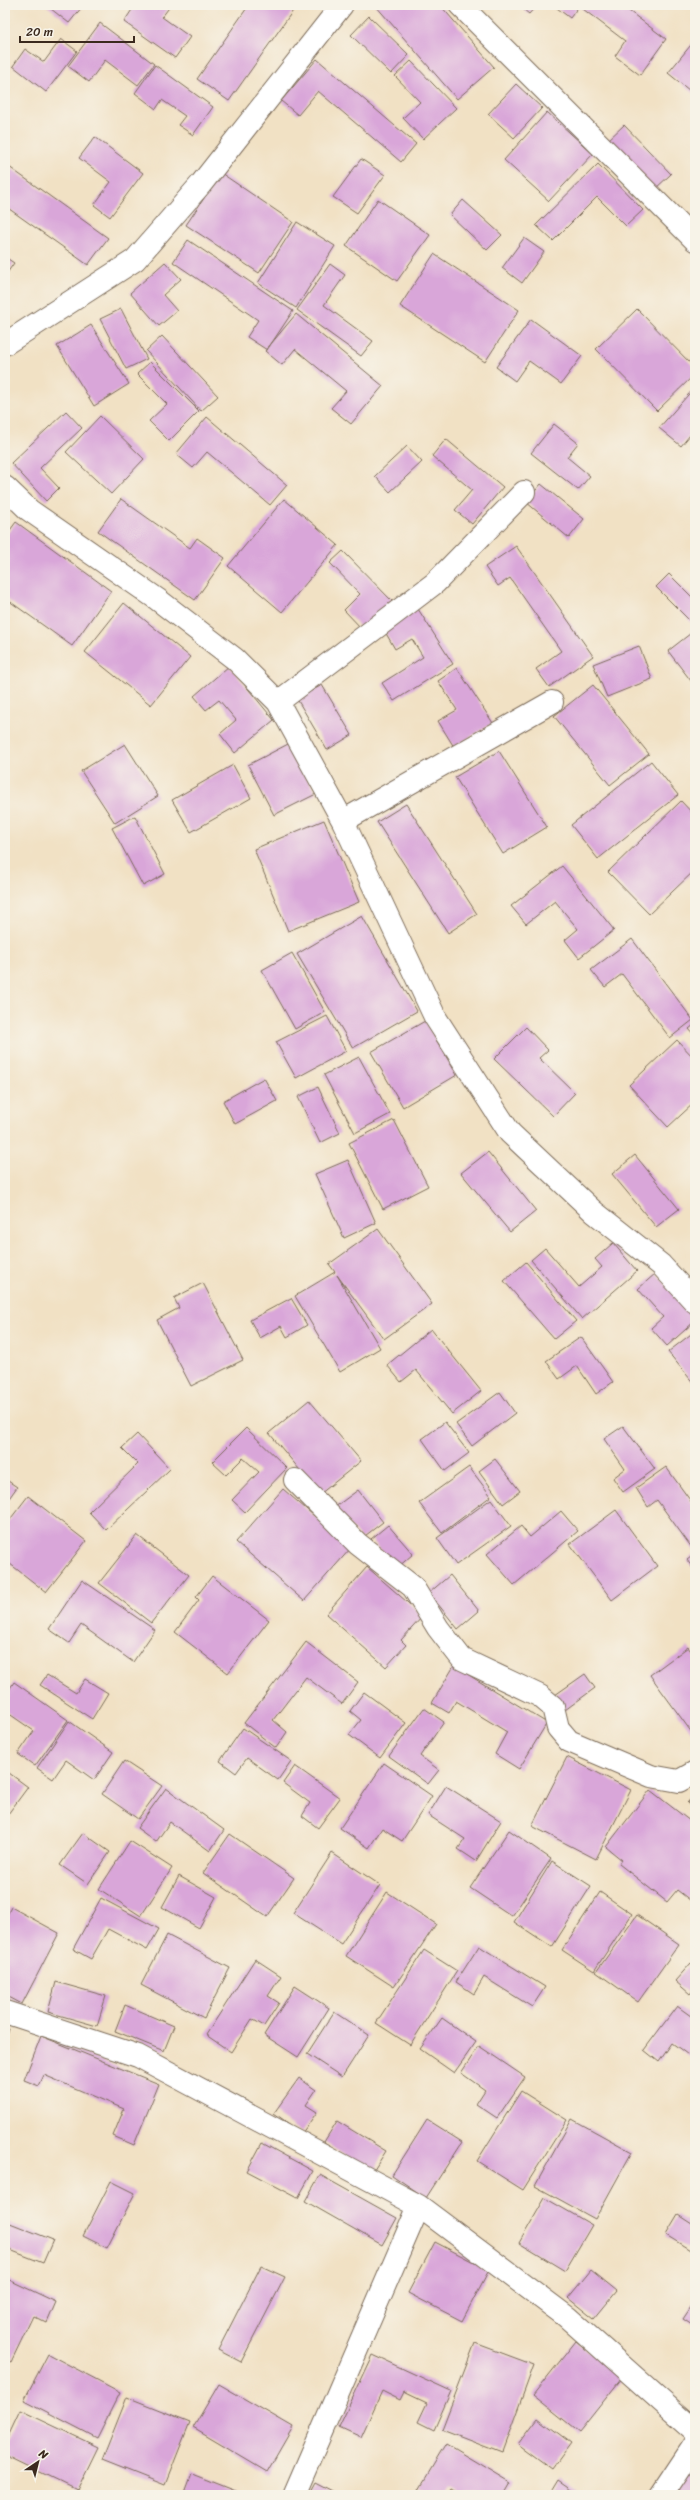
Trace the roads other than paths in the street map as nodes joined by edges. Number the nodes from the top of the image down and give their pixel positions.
1 (342, 5) edge
2 (460, 5) edge
3 (695, 240) edge
4 (5, 344) edge
5 (5, 487) edge
6 (524, 492) dead end
7 (278, 702) junction
8 (552, 702) dead end
9 (343, 821) junction
10 (695, 1302) edge
11 (295, 1480) dead end
12 (695, 1772) edge
13 (5, 2012) edge
14 (420, 2206) junction
15 (695, 2431) edge
16 (695, 2444) edge
17 (294, 2495) edge
18 (661, 2495) edge

1 - 4 street
2 - 3 street
5 - 7 street
6 - 7 street
7 - 9 street
8 - 9 street
9 - 10 street
11 - 12 street
13 - 14 street
14 - 15 street
14 - 17 street
16 - 18 street

